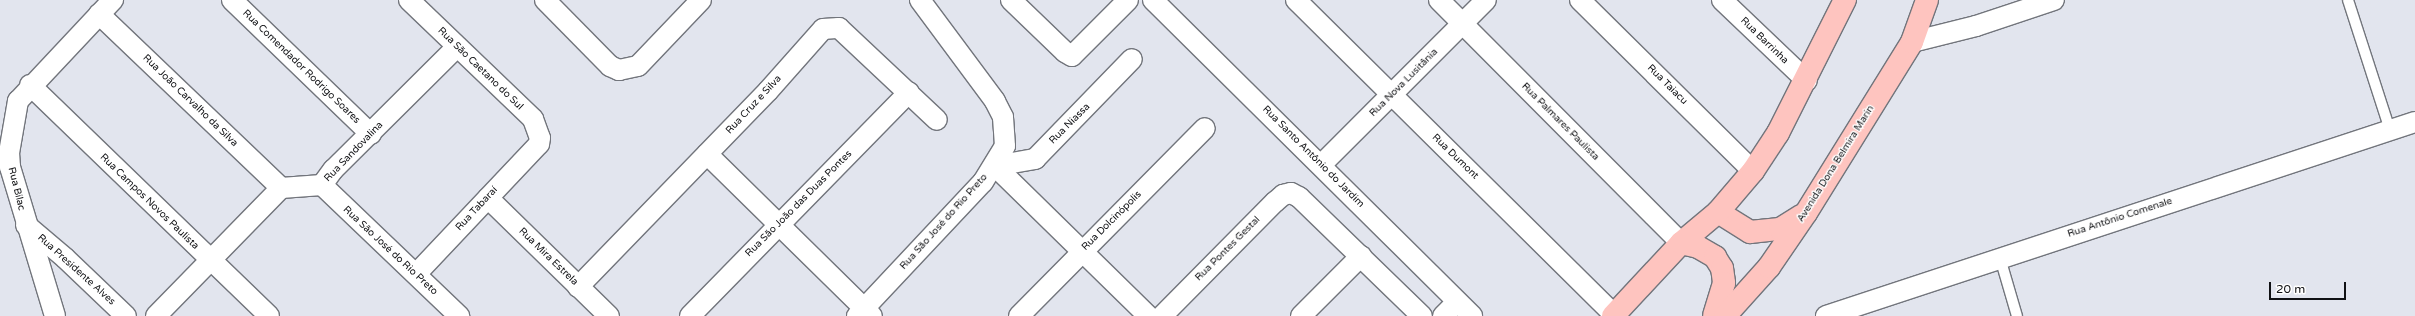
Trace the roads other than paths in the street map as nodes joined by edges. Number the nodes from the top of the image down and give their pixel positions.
1 (112, 0) edge
2 (232, 0) edge
3 (409, 0) edge
4 (701, 0) edge
5 (920, 0) edge
6 (1011, 0) edge
7 (1128, 0) edge
8 (1153, 0) edge
9 (1296, 0) edge
10 (1439, 0) edge
11 (1486, 0) edge
12 (1580, 0) edge
13 (1722, 0) edge
14 (1845, 0) edge
15 (1927, 0) edge
16 (2054, 0) edge
17 (2348, 0) edge
18 (549, 2) edge
19 (99, 14) junction
20 (1463, 23) junction
21 (1912, 42) junction
22 (457, 47) junction
23 (1132, 59) dead end
24 (1807, 81) junction
25 (30, 85) junction
26 (909, 92) junction
27 (1394, 95) junction
28 (937, 120) dead end
29 (2415, 122) edge
30 (1205, 128) dead end
31 (2390, 130) junction
32 (370, 134) junction
33 (539, 144) joint
34 (4, 153) edge
35 (707, 154) junction
36 (994, 166) junction
37 (1321, 166) junction
38 (1753, 171) junction
39 (322, 185) junction
40 (281, 188) junction
41 (488, 198) junction
42 (1718, 212) junction
43 (1806, 213) junction
44 (778, 224) junction
45 (26, 225) junction
46 (1681, 243) junction
47 (1082, 252) junction
48 (1360, 256) junction
49 (2000, 258) junction
50 (211, 260) junction
51 (416, 274) junction
52 (578, 287) junction
53 (1457, 302) junction
54 (864, 314) edge
55 (1613, 315) edge
56 (1725, 315) edge
57 (55, 316) edge
58 (126, 316) edge
59 (156, 316) edge
60 (269, 316) edge
61 (459, 316) edge
62 (608, 316) edge
63 (690, 316) edge
64 (1019, 316) edge
65 (1148, 316) edge
66 (1162, 316) edge
67 (1301, 316) edge
68 (1422, 316) edge
69 (1443, 316) edge
70 (1472, 316) edge
71 (1826, 316) edge
72 (2017, 316) edge

1 - 19 street, Rua Bilac
2 - 32 street, Rua Comendador Rodrigo Soares
3 - 22 street, Rua São Caetano do Sul
4 - 18 street
5 - 36 street, Rua São José do Rio Preto
6 - 7 street
8 - 37 street, Rua Santo Antônio do Jardim
9 - 27 street, Rua Dumont
10 - 20 street, Rua Palmares Paulista
11 - 20 street, Rua Nova Lusitânia
12 - 38 street, Rua Taiacu
13 - 24 street, Rua Barrinha
14 - 24 main road
15 - 21 main road, Avenida Dona Belmira Marin
16 - 21 street
17 - 31 lane
19 - 25 street, Rua Bilac
19 - 40 street, Rua João Carvalho da Silva
20 - 27 street, Rua Nova Lusitânia
20 - 46 street, Rua Palmares Paulista
21 - 43 main road, Avenida Dona Belmira Marin
22 - 32 street, Rua Sandovalina
22 - 33 street, Rua São Caetano do Sul
23 - 36 street, Rua Niassa
24 - 38 main road
25 - 34 street, Rua Bilac
25 - 50 street, Rua Campos Novos Paulista
26 - 28 street, Rua Cruz e Silva
26 - 35 street, Rua Cruz e Silva
26 - 44 street, Rua São João das Duas Pontes
27 - 37 street, Rua Nova Lusitânia
27 - 55 street, Rua Dumont
29 - 31 street, Rua Antônio Comenale
30 - 47 street, Rua Dolcinópolis
31 - 49 street, Rua Antônio Comenale
32 - 39 street, Rua Sandovalina
33 - 41 street, Rua Tabaraí
34 - 45 street, Rua Bilac
35 - 44 street
35 - 52 street, Rua Cruz e Silva
36 - 47 street
36 - 54 street, Rua São José do Rio Preto
37 - 53 street, Rua Santo Antônio do Jardim
38 - 42 main road
39 - 40 street, Rua Sandovalina
39 - 51 street, Rua São José do Rio Preto
40 - 50 street
41 - 51 street, Rua Tabaraí
41 - 52 street, Rua Mira Estrela
42 - 43 main road
42 - 46 main road
43 - 56 main road, Avenida Dona Belmira Marin
44 - 54 street
44 - 63 street, Rua São João das Duas Pontes
45 - 57 street, Rua Bilac
45 - 58 street, Rua Presidente Alves
46 - 55 main road
46 - 56 main road
47 - 64 street, Rua Dolcinópolis
47 - 65 street
48 - 66 street, Rua Pontes Gestal
48 - 67 street
48 - 68 street
49 - 71 street, Rua Antônio Comenale
49 - 72 lane
50 - 59 street
50 - 60 street, Rua Campos Novos Paulista
51 - 61 street, Rua São José do Rio Preto
52 - 62 street, Rua Mira Estrela
53 - 69 street
53 - 70 street, Rua Santo Antônio do Jardim

